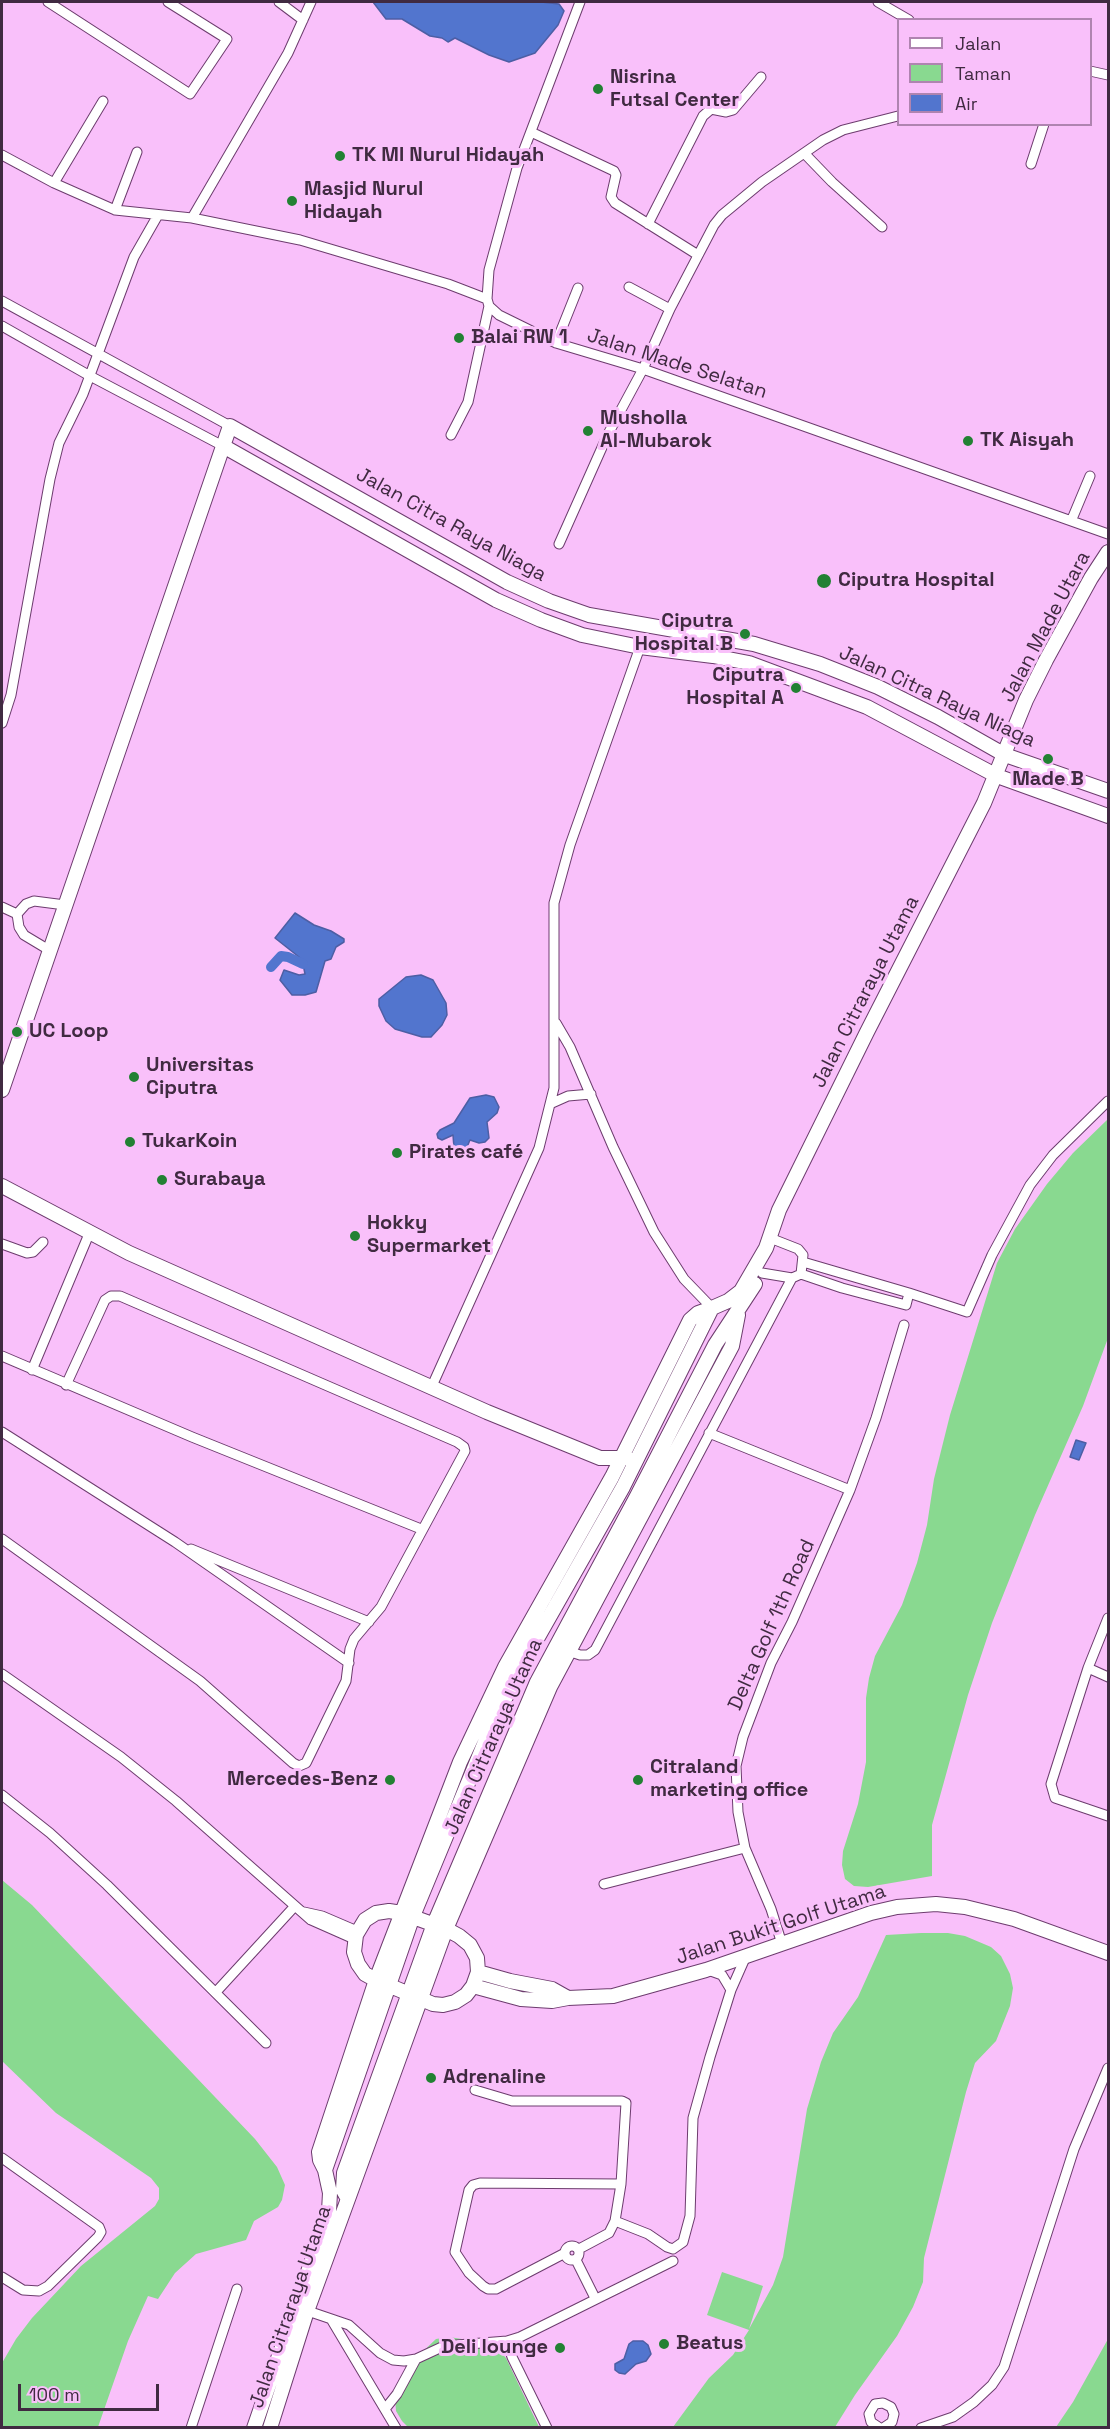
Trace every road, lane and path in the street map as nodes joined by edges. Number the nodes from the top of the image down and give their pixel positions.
1 (48, 2) edge
2 (168, 2) edge
3 (279, 2) edge
4 (311, 2) edge
5 (580, 2) edge
6 (878, 2) edge
7 (906, 18) edge
8 (303, 20) junction
9 (1092, 71) edge
10 (1108, 75) edge
11 (760, 77) dead end
12 (103, 101) dead end
13 (897, 116) edge
14 (1043, 126) edge
15 (531, 132) junction
16 (137, 152) dead end
17 (804, 153) junction
18 (2, 155) edge
19 (1031, 164) dead end
20 (54, 183) junction
21 (114, 210) junction
22 (158, 215) junction
23 (192, 218) junction
24 (648, 224) junction
25 (882, 226) dead end
26 (698, 255) junction
27 (629, 287) dead end
28 (578, 288) dead end
29 (2, 301) edge
30 (488, 302) junction
31 (670, 309) junction
32 (2, 326) edge
33 (556, 343) junction
34 (97, 355) junction
35 (643, 369) junction
36 (90, 376) junction
37 (231, 426) junction
38 (451, 435) dead end
39 (223, 446) junction
40 (1090, 476) dead end
41 (1072, 519) junction
42 (1108, 534) edge
43 (559, 544) dead end
44 (1108, 552) edge
45 (647, 626) junction
46 (640, 647) junction
47 (2, 678) edge
48 (12, 682) junction
49 (2, 723) edge
50 (1005, 755) junction
51 (997, 776) junction
52 (1108, 791) edge
53 (1108, 816) edge
54 (65, 905) junction
55 (2, 907) edge
56 (17, 914) junction
57 (49, 950) junction
58 (554, 1021) junction
59 (2, 1090) edge
60 (591, 1094) junction
61 (1108, 1101) edge
62 (550, 1104) junction
63 (2, 1186) edge
64 (89, 1234) junction
65 (43, 1242) dead end
66 (768, 1243) junction
67 (2, 1244) edge
68 (803, 1262) junction
69 (762, 1273) junction
70 (796, 1276) junction
71 (909, 1293) junction
72 (712, 1308) junction
73 (904, 1325) dead end
74 (2, 1356) edge
75 (32, 1370) junction
76 (66, 1385) junction
77 (432, 1386) junction
78 (2, 1432) edge
79 (709, 1433) junction
80 (622, 1457) junction
81 (600, 1458) junction
82 (636, 1460) junction
83 (658, 1469) junction
84 (612, 1477) junction
85 (623, 1487) junction
86 (850, 1490) junction
87 (643, 1499) junction
88 (421, 1529) junction
89 (2, 1539) edge
90 (175, 1542) junction
91 (1108, 1618) edge
92 (369, 1622) junction
93 (568, 1651) junction
94 (349, 1663) junction
95 (1088, 1668) junction
96 (2, 1674) edge
97 (1108, 1677) edge
98 (2, 1795) edge
99 (1108, 1816) edge
100 (745, 1848) junction
101 (604, 1884) dead end
102 (294, 1907) junction
103 (408, 1915) junction
104 (440, 1927) junction
105 (356, 1935) junction
106 (782, 1944) junction
107 (1108, 1953) edge
108 (746, 1956) junction
109 (706, 1970) junction
110 (486, 1974) junction
111 (382, 1983) junction
112 (481, 1988) junction
113 (731, 1990) junction
114 (216, 1992) junction
115 (414, 1996) junction
116 (568, 1998) junction
117 (266, 2043) dead end
118 (1108, 2068) edge
119 (475, 2090) dead end
120 (2, 2158) edge
121 (621, 2184) junction
122 (615, 2221) junction
123 (579, 2249) junction
124 (565, 2253) junction
125 (576, 2260) junction
126 (673, 2261) dead end
127 (2, 2277) edge
128 (237, 2289) dead end
129 (595, 2298) junction
130 (301, 2309) junction
131 (331, 2319) junction
132 (507, 2341) junction
133 (416, 2359) junction
134 (385, 2409) junction
135 (191, 2427) edge
136 (254, 2427) edge
137 (270, 2427) edge
138 (396, 2427) edge
139 (547, 2427) edge
140 (884, 2427) edge
141 (900, 2427) edge
142 (921, 2427) edge

1 - 2 street
3 - 8 street
4 - 8 street
5 - 15 street
6 - 7 street
8 - 23 street
9 - 10 street
11 - 24 street
12 - 20 street
13 - 17 street
14 - 19 street
15 - 24 street
15 - 30 street
16 - 21 street
17 - 25 street
17 - 26 street
18 - 20 street, Jalan Made Selatan
20 - 21 street, Jalan Made Selatan
21 - 22 street, Jalan Made Selatan
22 - 23 street, Jalan Made Selatan
22 - 34 street
23 - 30 street, Jalan Made Selatan
24 - 26 street
26 - 31 street
27 - 31 street
28 - 33 street
29 - 34 street, Jalan Citra Raya Niaga
30 - 33 street, Jalan Made Selatan
30 - 38 street
31 - 35 street
32 - 36 street, Jalan Citra Raya Niaga
33 - 35 street, Jalan Made Selatan
34 - 36 street
34 - 37 street, Jalan Citra Raya Niaga
35 - 41 street, Jalan Made Selatan
35 - 43 street
36 - 39 street, Jalan Citra Raya Niaga
36 - 48 street
37 - 39 street
37 - 45 street, Jalan Citra Raya Niaga
39 - 46 street, Jalan Citra Raya Niaga
39 - 54 street
40 - 41 street
41 - 42 street, Jalan Made Selatan
44 - 50 street, Jalan Made Utara
45 - 46 street
45 - 50 street, Jalan Citra Raya Niaga
46 - 51 street, Jalan Citra Raya Niaga
46 - 58 street
47 - 48 street
48 - 49 street
50 - 51 street, Jalan Citraraya Utama
50 - 52 street, Jalan Citra Raya Niaga
51 - 53 street, Jalan Citra Raya Niaga
51 - 66 street, Jalan Citraraya Utama
54 - 56 street
54 - 57 street
55 - 56 street
56 - 57 street
57 - 59 street
58 - 60 street
58 - 62 street
60 - 62 street
60 - 72 street
61 - 71 street
62 - 77 street
63 - 64 street
64 - 75 street
64 - 77 street
65 - 67 street
66 - 68 street
66 - 69 street, Jalan Citraraya Utama
66 - 72 street, Jalan Citraraya Utama
68 - 70 street
68 - 71 street
69 - 70 street
69 - 83 street, Jalan Citraraya Utama
70 - 71 street
70 - 79 street
72 - 80 street, Jalan Citraraya Utama
72 - 82 street, Jalan Citraraya Utama
73 - 86 street, Delta Golf 1th Road
74 - 75 street
75 - 76 street
76 - 88 street
76 - 88 street
77 - 81 street
78 - 90 street
79 - 86 street
79 - 93 street
80 - 81 street
80 - 82 street
80 - 84 street, Jalan Citraraya Utama
81 - 84 street
82 - 83 street
82 - 85 street, Jalan Citraraya Utama
83 - 87 street, Jalan Citraraya Utama
84 - 85 street
84 - 103 street, Jalan Citraraya Utama
85 - 87 street
85 - 103 street, Jalan Citraraya Utama
86 - 100 street, Delta Golf 1th Road
87 - 93 street, Jalan Citraraya Utama
87 - 104 street, Jalan Citraraya Utama
88 - 92 street
89 - 94 street
90 - 92 street
90 - 94 street
91 - 95 street
92 - 94 street
93 - 104 street, Jalan Citraraya Utama
95 - 97 street
95 - 99 street
96 - 102 street
98 - 114 street
100 - 101 street
100 - 106 street, Delta Golf 1th Road
102 - 105 street
102 - 114 street
103 - 104 street
103 - 105 street
103 - 111 street, Jalan Citraraya Utama
104 - 110 street
104 - 115 street, Jalan Citraraya Utama
105 - 111 street
106 - 107 street, Jalan Bukit Golf Utama
106 - 108 street, Jalan Bukit Golf Utama
108 - 109 street, Jalan Bukit Golf Utama
108 - 113 street
109 - 113 street
109 - 116 street, Jalan Bukit Golf Utama
110 - 112 street
110 - 116 street, Jalan Bukit Golf Utama
111 - 115 street
111 - 130 street, Jalan Citraraya Utama
112 - 115 street
112 - 116 street, Jalan Bukit Golf Utama
113 - 122 street
114 - 117 street
115 - 130 street, Jalan Citraraya Utama
118 - 142 street
119 - 121 street
120 - 127 street
121 - 122 street
121 - 124 street
122 - 123 street
123 - 124 street
123 - 125 street
124 - 125 street
125 - 129 street
126 - 129 street
128 - 135 street
129 - 132 street
130 - 131 street
130 - 136 street, Jalan Citraraya Utama
130 - 137 street, Jalan Citraraya Utama
131 - 133 street
131 - 134 street
132 - 133 street
132 - 139 street
133 - 134 street
134 - 138 street
140 - 141 street

